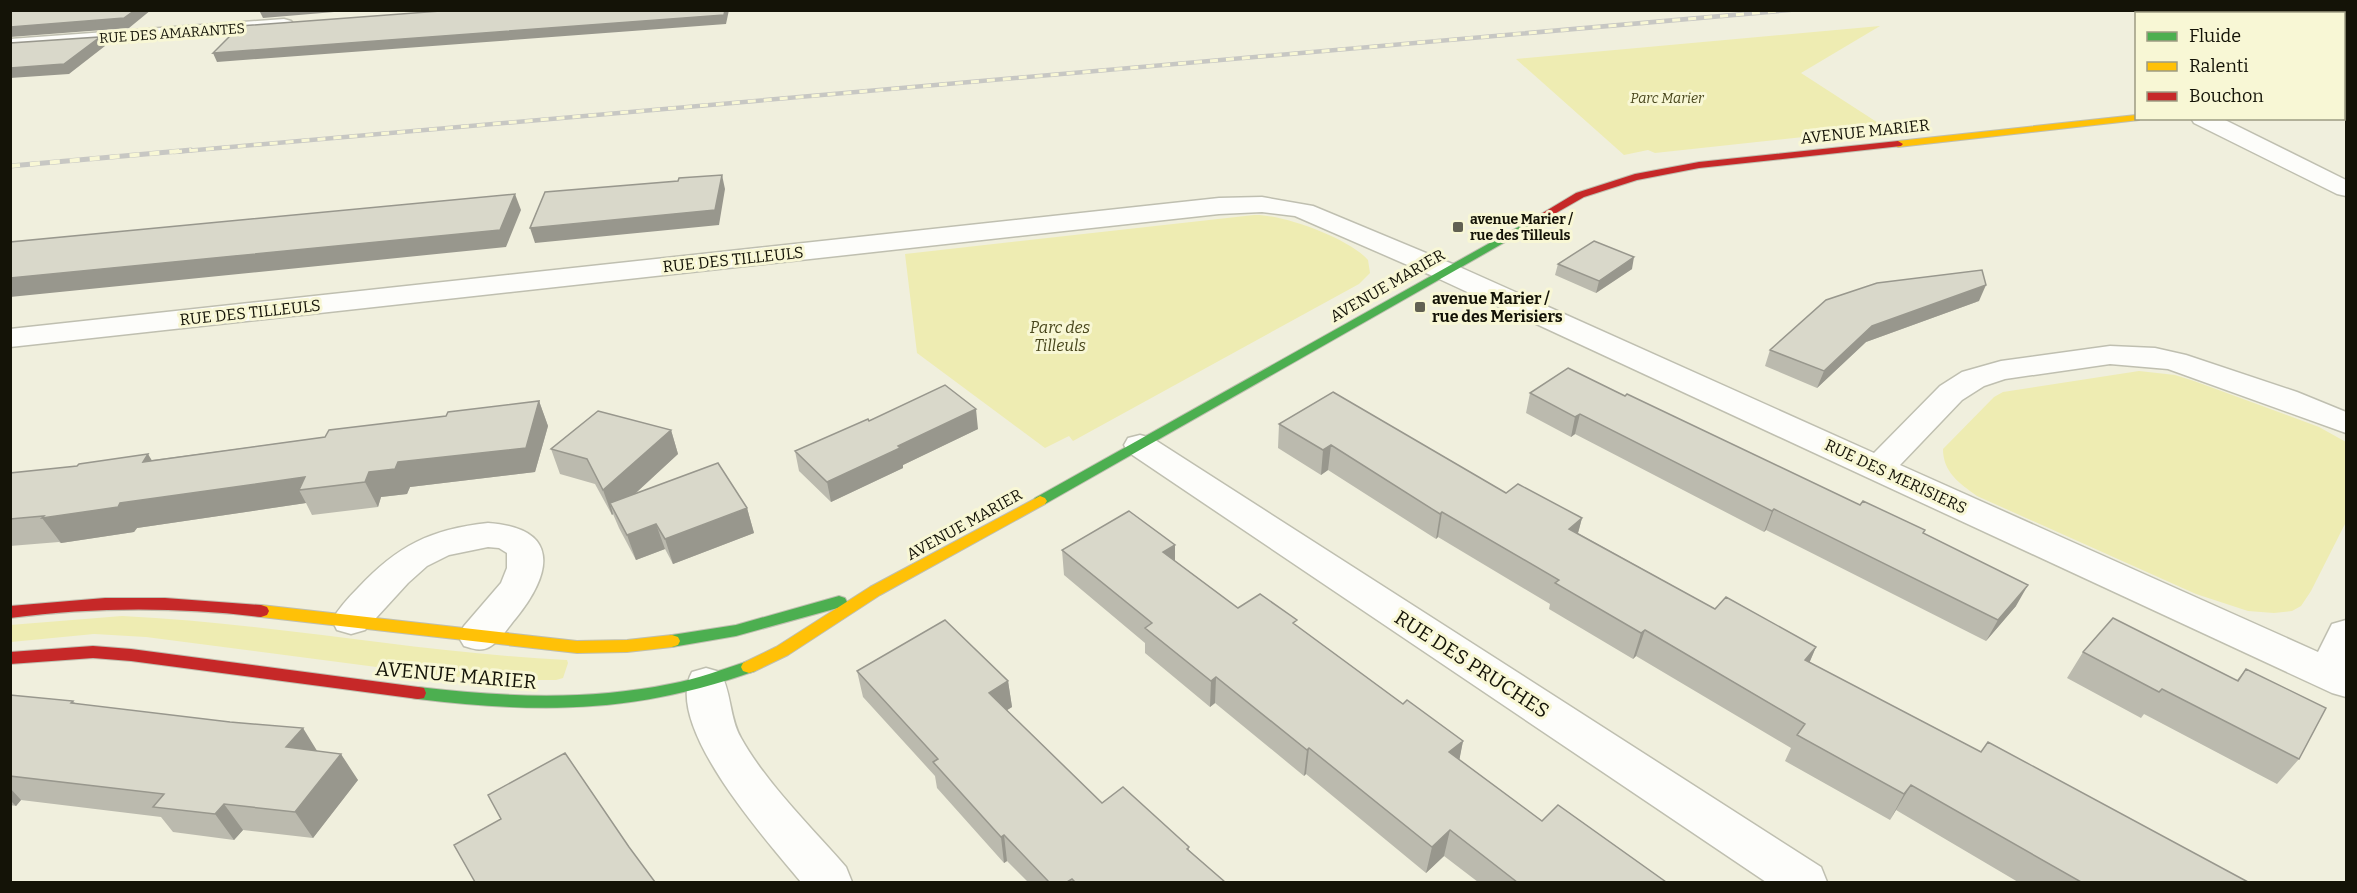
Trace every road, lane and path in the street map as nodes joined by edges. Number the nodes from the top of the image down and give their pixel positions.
1 (211, 13) dead end
2 (298, 24) edge
3 (192, 32) junction
4 (10, 45) edge
5 (2135, 117) edge
6 (2206, 120) edge
7 (2346, 189) edge
8 (1445, 271) junction
9 (10, 338) edge
10 (2346, 423) edge
11 (1140, 445) junction
12 (1878, 468) junction
13 (875, 591) junction
14 (10, 612) edge
15 (351, 620) junction
16 (2346, 634) edge
17 (478, 636) junction
18 (10, 658) edge
19 (2338, 678) edge
20 (706, 683) junction
21 (829, 882) edge
22 (1804, 882) edge

1 - 3 street
2 - 3 street, RUE DES AMARANTES
3 - 4 street, RUE DES AMARANTES
5 - 8 street, AVENUE MARIER
6 - 7 street
8 - 9 street, RUE DES TILLEULS
8 - 11 street, AVENUE MARIER
8 - 12 street, RUE DES MERISIERS
10 - 12 street
11 - 13 street, AVENUE MARIER
11 - 22 street, RUE DES PRUCHES
12 - 19 street, RUE DES MERISIERS
13 - 17 street, AVENUE MARIER
13 - 20 street, AVENUE MARIER
14 - 15 street, AVENUE MARIER
15 - 17 street, AVENUE MARIER
15 - 17 street
16 - 19 street
18 - 20 street, AVENUE MARIER
20 - 21 street

